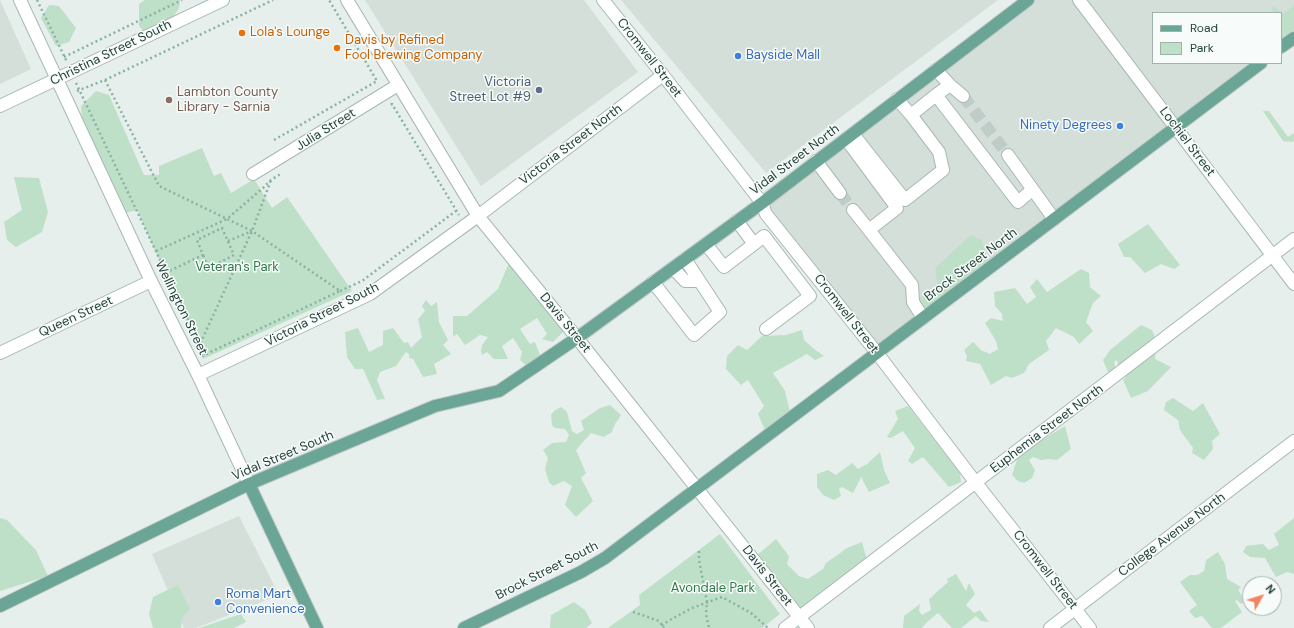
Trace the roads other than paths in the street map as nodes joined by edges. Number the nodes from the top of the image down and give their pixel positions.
1 (20, 0) edge
2 (222, 0) edge
3 (347, 0) edge
4 (603, 0) edge
5 (1028, 0) edge
6 (1079, 0) edge
7 (1294, 38) edge
8 (1282, 47) edge
9 (1260, 64) edge
10 (936, 70) junction
11 (663, 75) junction
12 (58, 79) junction
13 (950, 85) junction
14 (398, 86) junction
15 (936, 95) junction
16 (963, 96) tunnel mouth
17 (897, 99) junction
18 (0, 106) edge
19 (911, 115) junction
20 (1176, 128) junction
21 (849, 136) junction
22 (1008, 155) tunnel mouth
23 (816, 161) junction
24 (253, 174) dead end
25 (1032, 190) junction
26 (840, 193) tunnel mouth
27 (762, 203) junction
28 (853, 210) tunnel mouth
29 (478, 216) junction
30 (1054, 219) junction
31 (737, 221) junction
32 (869, 230) junction
33 (1294, 240) edge
34 (706, 244) junction
35 (754, 244) junction
36 (1273, 256) junction
37 (685, 259) junction
38 (674, 268) junction
39 (816, 277) junction
40 (151, 281) junction
41 (699, 281) junction
42 (653, 282) junction
43 (1294, 284) edge
44 (803, 286) junction
45 (923, 318) junction
46 (766, 329) dead end
47 (577, 338) junction
48 (0, 353) edge
49 (877, 354) junction
50 (198, 375) junction
51 (1294, 441) edge
52 (976, 483) junction
53 (250, 484) junction
54 (698, 489) junction
55 (0, 606) edge
56 (1075, 608) junction
57 (799, 617) junction
58 (317, 628) edge
59 (464, 628) edge
60 (785, 628) edge
61 (808, 628) edge
62 (1050, 628) edge
63 (1090, 628) edge

1 - 12 street, Wellington Street
2 - 12 street, Christina Street South
3 - 14 street, Davis Street
4 - 11 street, Cromwell Street
5 - 10 main road, Vidal Street North
6 - 20 street, Lochiel Street
7 - 8 main road
9 - 20 main road, Brock Street North
10 - 13 street
10 - 17 main road, Vidal Street North
11 - 27 street, Cromwell Street
11 - 29 street, Victoria Street North
12 - 18 street, Christina Street South
12 - 40 street, Wellington Street
13 - 15 street
13 - 16 street
14 - 24 street, Julia Street
14 - 29 street, Davis Street
15 - 19 street
15 - 25 street
17 - 19 street
17 - 21 main road, Vidal Street North
19 - 21 street
20 - 30 main road, Brock Street North
20 - 36 street, Lochiel Street
21 - 23 main road, Vidal Street North
21 - 32 street
22 - 25 street
23 - 26 street
23 - 27 main road, Vidal Street North
25 - 30 street
27 - 31 main road, Vidal Street North
27 - 39 street, Cromwell Street
28 - 32 street
29 - 47 street, Davis Street
29 - 50 street, Victoria Street South
30 - 45 main road, Brock Street North
31 - 34 main road, Vidal Street North
31 - 35 street
32 - 45 street
33 - 36 street, Euphemia Street North
34 - 35 street
34 - 37 main road, Vidal Street North
35 - 44 street
36 - 43 street, Lochiel Street
36 - 52 street, Euphemia Street North
37 - 38 main road, Vidal Street North
37 - 41 street
38 - 41 street
38 - 42 main road, Vidal Street North
39 - 44 street
39 - 49 street, Cromwell Street
40 - 48 street, Queen Street
40 - 50 street, Wellington Street
41 - 42 street
42 - 47 main road, Vidal Street North
44 - 46 street
45 - 49 main road, Brock Street North
47 - 53 main road, Vidal Street South
47 - 54 street, Davis Street
49 - 52 street, Cromwell Street
49 - 54 main road, Brock Street North
50 - 53 street, Wellington Street
51 - 56 street, College Avenue North
52 - 56 street, Cromwell Street
52 - 57 street, Euphemia Street North
53 - 55 main road, Vidal Street South
53 - 58 main road, Wellington Street
54 - 57 street, Davis Street
54 - 59 main road, Brock Street South
56 - 62 street, College Avenue North
56 - 63 street, Cromwell Street
57 - 60 street, Euphemia Street North
57 - 61 street, Davis Street

